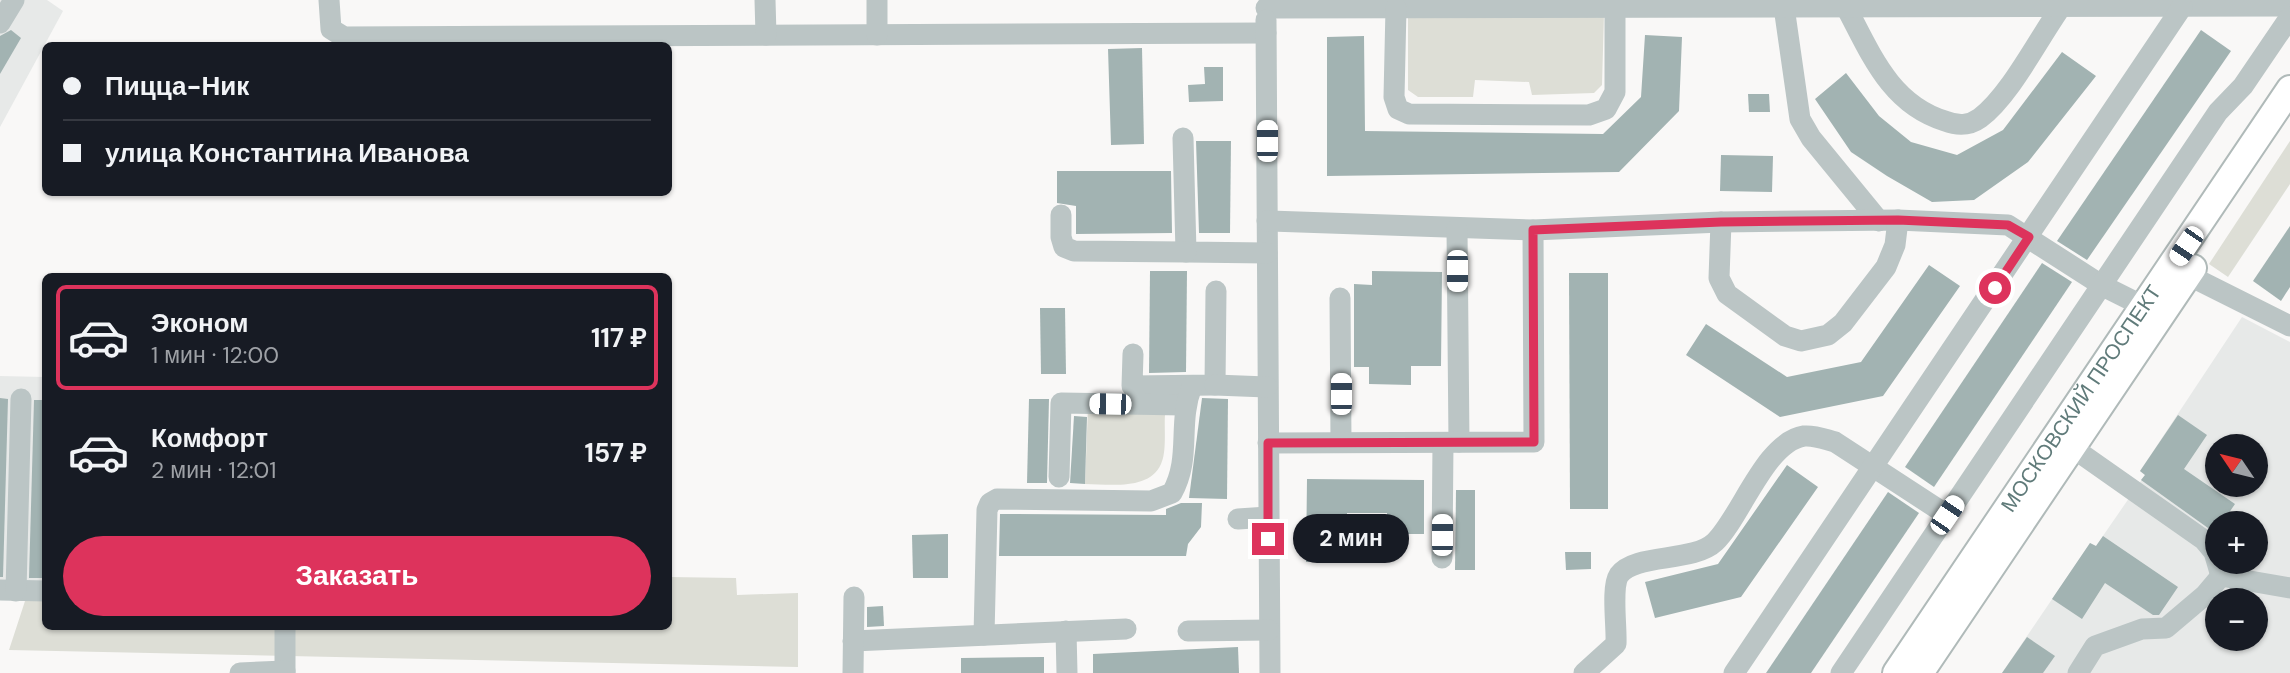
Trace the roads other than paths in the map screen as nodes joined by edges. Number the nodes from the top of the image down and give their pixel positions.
1 (13, 0) edge
2 (328, 0) edge
3 (765, 0) edge
4 (877, 0) edge
5 (1266, 4) edge
6 (1372, 4) edge
7 (1615, 4) edge
8 (1815, 4) edge
9 (2063, 4) edge
10 (2182, 6) junction
11 (2290, 6) edge
12 (1846, 7) junction
13 (1396, 8) junction
14 (1784, 8) junction
15 (2290, 17) edge
16 (0, 23) edge
17 (1266, 33) junction
18 (766, 35) junction
19 (877, 35) junction
20 (2290, 89) edge
21 (2290, 120) edge
22 (1183, 138) dead end
23 (1061, 215) dead end
24 (1267, 220) junction
25 (1889, 220) junction
26 (1721, 222) junction
27 (1457, 229) junction
28 (1533, 230) junction
29 (2029, 237) junction
30 (1186, 252) junction
31 (1267, 253) junction
32 (2188, 275) junction
33 (2104, 286) junction
34 (1216, 291) dead end
35 (1340, 298) dead end
36 (2145, 307) junction
37 (2290, 326) edge
38 (1133, 354) dead end
39 (1216, 385) junction
40 (1267, 387) junction
41 (1188, 395) junction
42 (21, 399) dead end
43 (1341, 442) junction
44 (1451, 442) junction
45 (1268, 443) junction
46 (2073, 448) junction
47 (1874, 467) junction
48 (1059, 477) dead end
49 (1947, 515) junction
50 (1268, 517) junction
51 (1238, 519) dead end
52 (1442, 558) dead end
53 (2221, 576) junction
54 (2290, 588) edge
55 (8, 591) edge
56 (42, 591) edge
57 (854, 597) dead end
58 (1126, 629) dead end
59 (285, 630) edge
60 (1269, 630) junction
61 (1066, 631) junction
62 (1188, 631) dead end
63 (984, 635) junction
64 (853, 641) junction
65 (285, 672) edge
66 (240, 673) edge
67 (853, 673) edge
68 (1067, 673) edge
69 (1270, 673) edge
70 (1584, 673) edge
71 (1734, 673) edge
72 (1841, 673) edge
73 (1896, 673) edge
74 (1920, 673) edge
75 (2078, 673) edge

1 - 16 street
2 - 18 street
3 - 18 street
4 - 19 street
5 - 6 street
5 - 17 street
6 - 13 street
7 - 13 street
7 - 13 street
7 - 14 street
8 - 12 street
8 - 14 street
9 - 10 street
9 - 12 street
9 - 12 street
10 - 11 street
10 - 29 street
14 - 25 street
15 - 33 street
17 - 19 street
17 - 24 street
18 - 19 street
20 - 36 main road, МОСКОВСКИЙ ПРОСПЕКТ
21 - 32 main road, МОСКОВСКИЙ ПРОСПЕКТ
22 - 30 street
23 - 30 street
24 - 27 street
24 - 31 street
25 - 26 street
25 - 26 street
25 - 29 street
26 - 28 street
27 - 28 street
27 - 44 street
28 - 44 street
29 - 33 street
29 - 47 street
30 - 31 street
31 - 40 street
32 - 37 street
32 - 46 main road, МОСКОВСКИЙ ПРОСПЕКТ
33 - 36 street
33 - 49 street
34 - 39 street
35 - 43 street
36 - 73 main road, МОСКОВСКИЙ ПРОСПЕКТ
38 - 41 street
39 - 40 street
39 - 41 street
40 - 45 street
41 - 48 street
41 - 63 street
42 - 55 street
43 - 44 street
43 - 45 street
44 - 52 street
45 - 50 street
46 - 53 street
46 - 74 main road, МОСКОВСКИЙ ПРОСПЕКТ
47 - 49 street
47 - 70 street
47 - 71 street
49 - 72 street
50 - 51 street
50 - 60 street
53 - 54 street
53 - 75 street
55 - 56 street
57 - 64 street
58 - 61 street
59 - 65 street
60 - 62 street
60 - 69 street
61 - 63 street
61 - 68 street
63 - 64 street
64 - 67 street
65 - 66 street

